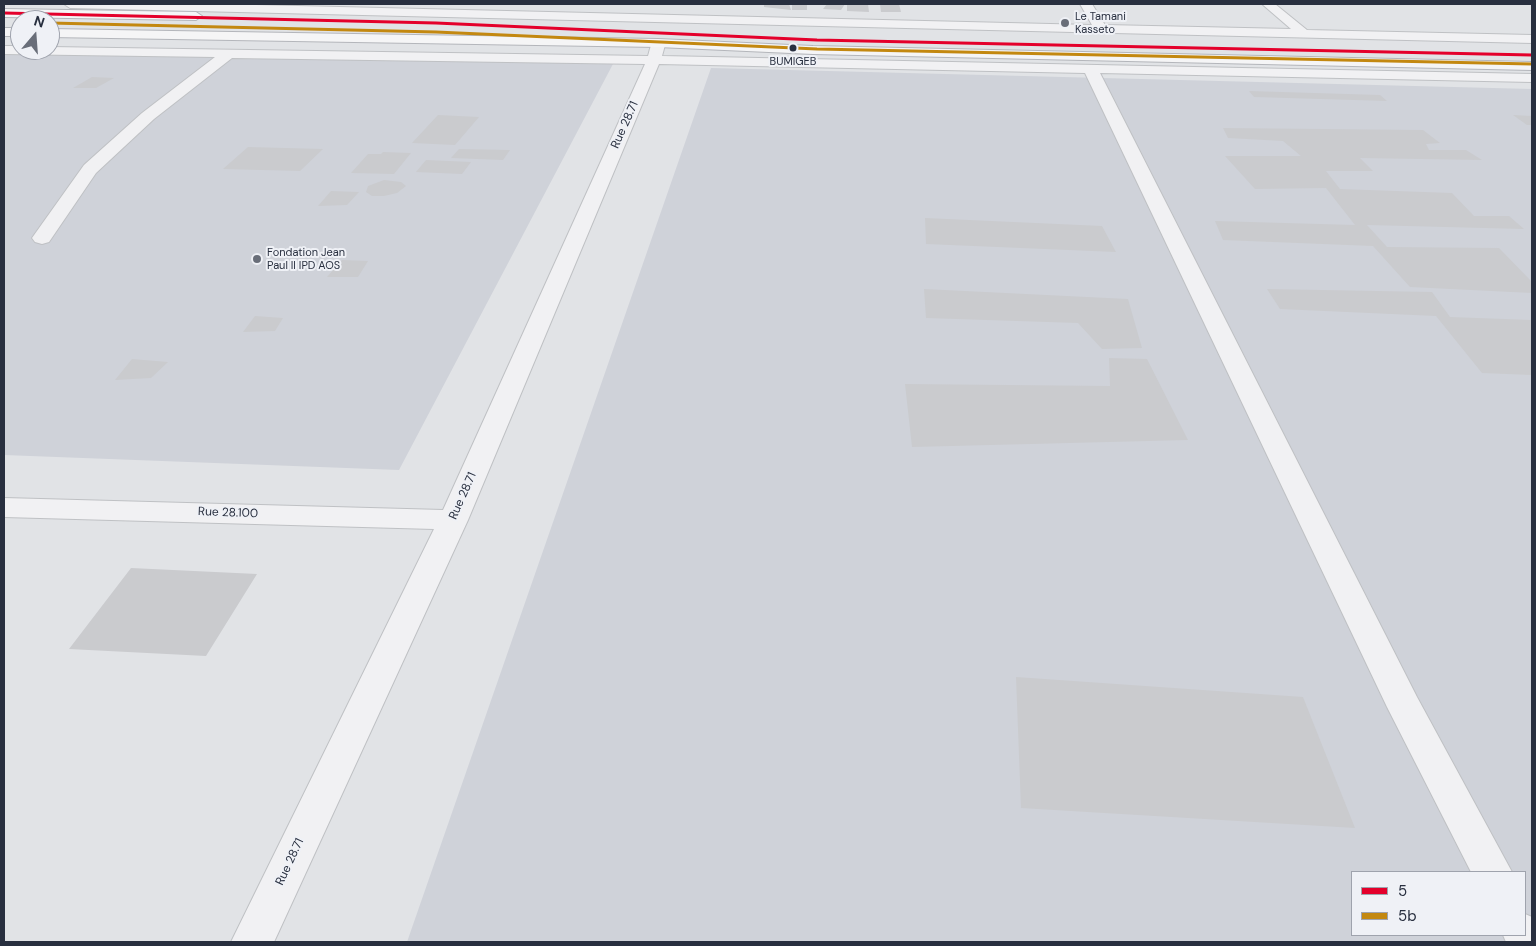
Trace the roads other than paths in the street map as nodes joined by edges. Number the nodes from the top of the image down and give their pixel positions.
1 (70, 4) edge
2 (120, 4) edge
3 (663, 4) edge
4 (1086, 4) edge
5 (1268, 4) edge
6 (299, 6) edge
7 (4, 13) edge
8 (60, 24) edge
9 (1101, 29) junction
10 (60, 33) edge
11 (1303, 33) junction
12 (782, 38) junction
13 (1532, 39) edge
14 (655, 40) junction
15 (60, 41) edge
16 (815, 45) junction
17 (4, 50) edge
18 (227, 55) junction
19 (1532, 55) edge
20 (1532, 66) edge
21 (1090, 68) junction
22 (1532, 78) edge
23 (42, 238) dead end
24 (4, 507) edge
25 (452, 520) junction
26 (1491, 871) edge
27 (252, 942) edge

1 - 2 street
2 - 6 street
3 - 14 street, Rue 28.71
4 - 9 street
5 - 11 street
6 - 14 street
7 - 12 highway
8 - 12 highway
9 - 11 street
9 - 14 street
10 - 14 highway
11 - 13 street
12 - 16 highway
14 - 15 highway
14 - 16 highway
14 - 18 street
14 - 21 street
14 - 25 street, Rue 28.71
16 - 19 highway
16 - 20 highway
17 - 18 street
18 - 23 street
21 - 22 street
21 - 26 street
24 - 25 street, Rue 28.100
25 - 27 street, Rue 28.71

